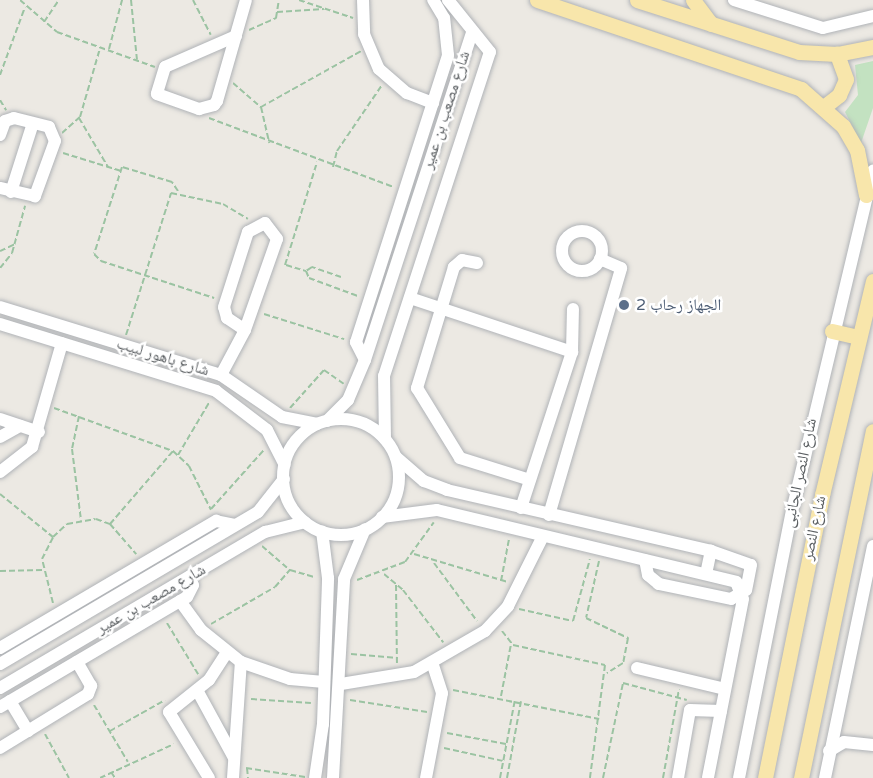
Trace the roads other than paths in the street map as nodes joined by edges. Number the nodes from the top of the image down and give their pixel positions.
1 (246, 0) edge
2 (363, 0) edge
3 (433, 0) edge
4 (448, 0) edge
5 (537, 0) edge
6 (637, 0) edge
7 (693, 0) edge
8 (734, 0) edge
9 (873, 16) edge
10 (711, 24) junction
11 (472, 32) junction
12 (236, 36) junction
13 (873, 47) edge
14 (837, 54) junction
15 (434, 103) junction
16 (825, 106) junction
17 (33, 123) junction
18 (0, 135) edge
19 (873, 171) edge
20 (5, 190) edge
21 (866, 195) junction
22 (600, 259) dead end
23 (477, 263) dead end
24 (873, 281) edge
25 (410, 298) junction
26 (0, 307) edge
27 (441, 309) junction
28 (573, 309) dead end
29 (0, 324) edge
30 (245, 330) junction
31 (832, 331) junction
32 (859, 337) junction
33 (62, 343) junction
34 (572, 352) junction
35 (365, 360) junction
36 (221, 375) junction
37 (0, 419) edge
38 (322, 422) junction
39 (20, 426) junction
40 (873, 431) edge
41 (39, 432) junction
42 (0, 437) edge
43 (385, 439) junction
44 (396, 457) junction
45 (285, 465) junction
46 (0, 472) edge
47 (284, 479) junction
48 (530, 480) junction
49 (500, 504) junction
50 (521, 508) junction
51 (549, 515) junction
52 (382, 517) junction
53 (305, 522) junction
54 (496, 524) junction
55 (235, 525) junction
56 (604, 527) junction
57 (365, 529) junction
58 (322, 531) junction
59 (543, 536) junction
60 (873, 546) edge
61 (597, 549) junction
62 (711, 551) junction
63 (645, 560) junction
64 (706, 574) junction
65 (189, 577) junction
66 (744, 594) junction
67 (180, 602) junction
68 (0, 648) edge
69 (227, 652) junction
70 (2, 662) edge
71 (77, 662) junction
72 (241, 662) junction
73 (433, 665) junction
74 (637, 668) dead end
75 (16, 679) junction
76 (324, 682) junction
77 (341, 684) junction
78 (194, 687) junction
79 (0, 688) edge
80 (724, 689) junction
81 (5, 705) edge
82 (721, 711) junction
83 (832, 723) junction
84 (28, 731) junction
85 (873, 738) edge
86 (873, 745) edge
87 (0, 748) edge
88 (829, 751) junction
89 (234, 768) edge
90 (209, 778) edge
91 (315, 778) edge
92 (333, 778) edge
93 (426, 778) edge
94 (678, 778) edge
95 (708, 778) edge
96 (739, 778) edge
97 (765, 778) edge
98 (801, 778) edge
99 (825, 778) edge

1 - 12 street
2 - 15 street
3 - 15 street
4 - 11 street
5 - 16 main road
6 - 10 main road
7 - 10 main road
8 - 9 street
10 - 14 main road
11 - 25 street, شارع مصعب بن عمير
11 - 35 street, شارع مصعب بن عمير
12 - 12 street
13 - 14 main road
14 - 16 main road
15 - 35 street
16 - 21 main road
17 - 18 street
17 - 20 street
17 - 20 street
19 - 21 street, شارع النصر الجانبى
21 - 31 street, شارع النصر الجانبى
22 - 51 street
23 - 27 street
24 - 32 main road, شارع النصر
25 - 27 street
25 - 43 street, شارع مصعب بن عمير
26 - 36 street, شارع باهور لبيب
27 - 34 street
27 - 48 street
28 - 34 street
29 - 33 street, شارع باهور لبيب
30 - 30 street
30 - 36 street
31 - 32 main road
31 - 96 street, شارع النصر الجانبى
32 - 97 main road, شارع النصر
33 - 41 street
33 - 45 street, شارع باهور لبيب
34 - 48 street
35 - 38 street, شارع مصعب بن عمير
36 - 38 street, شارع باهور لبيب
37 - 39 street
38 - 43 street
38 - 45 street
39 - 41 street
39 - 42 street
40 - 98 main road
41 - 46 street
43 - 44 street
44 - 49 street
44 - 52 street
45 - 47 street
47 - 53 street
47 - 55 street, شارع مصعب بن عمير
48 - 50 street
49 - 50 street
49 - 54 street
50 - 51 street
51 - 56 street
52 - 54 street
52 - 57 street
53 - 58 street
53 - 65 street, شارع مصعب بن عمير
54 - 59 street
55 - 68 street
55 - 70 street, شارع مصعب بن عمير
56 - 61 street
56 - 62 street
57 - 58 street
57 - 77 street
58 - 76 street
59 - 61 street
59 - 73 street
60 - 83 street
61 - 63 street
62 - 64 street
62 - 66 street
63 - 64 street
63 - 66 street
64 - 66 street
65 - 67 street
65 - 75 street, شارع مصعب بن عمير
66 - 80 street
67 - 69 street
67 - 71 street
69 - 72 street
69 - 78 street
70 - 75 street
71 - 81 street
71 - 84 street
72 - 76 street
72 - 89 street
73 - 77 street
73 - 93 street
74 - 80 street
75 - 79 street, شارع مصعب بن عمير
76 - 91 street
77 - 92 street
78 - 89 street
78 - 90 street
80 - 82 street
81 - 84 street
82 - 94 street
82 - 95 street
83 - 85 street
83 - 88 street
84 - 87 street
86 - 88 street
88 - 99 street

